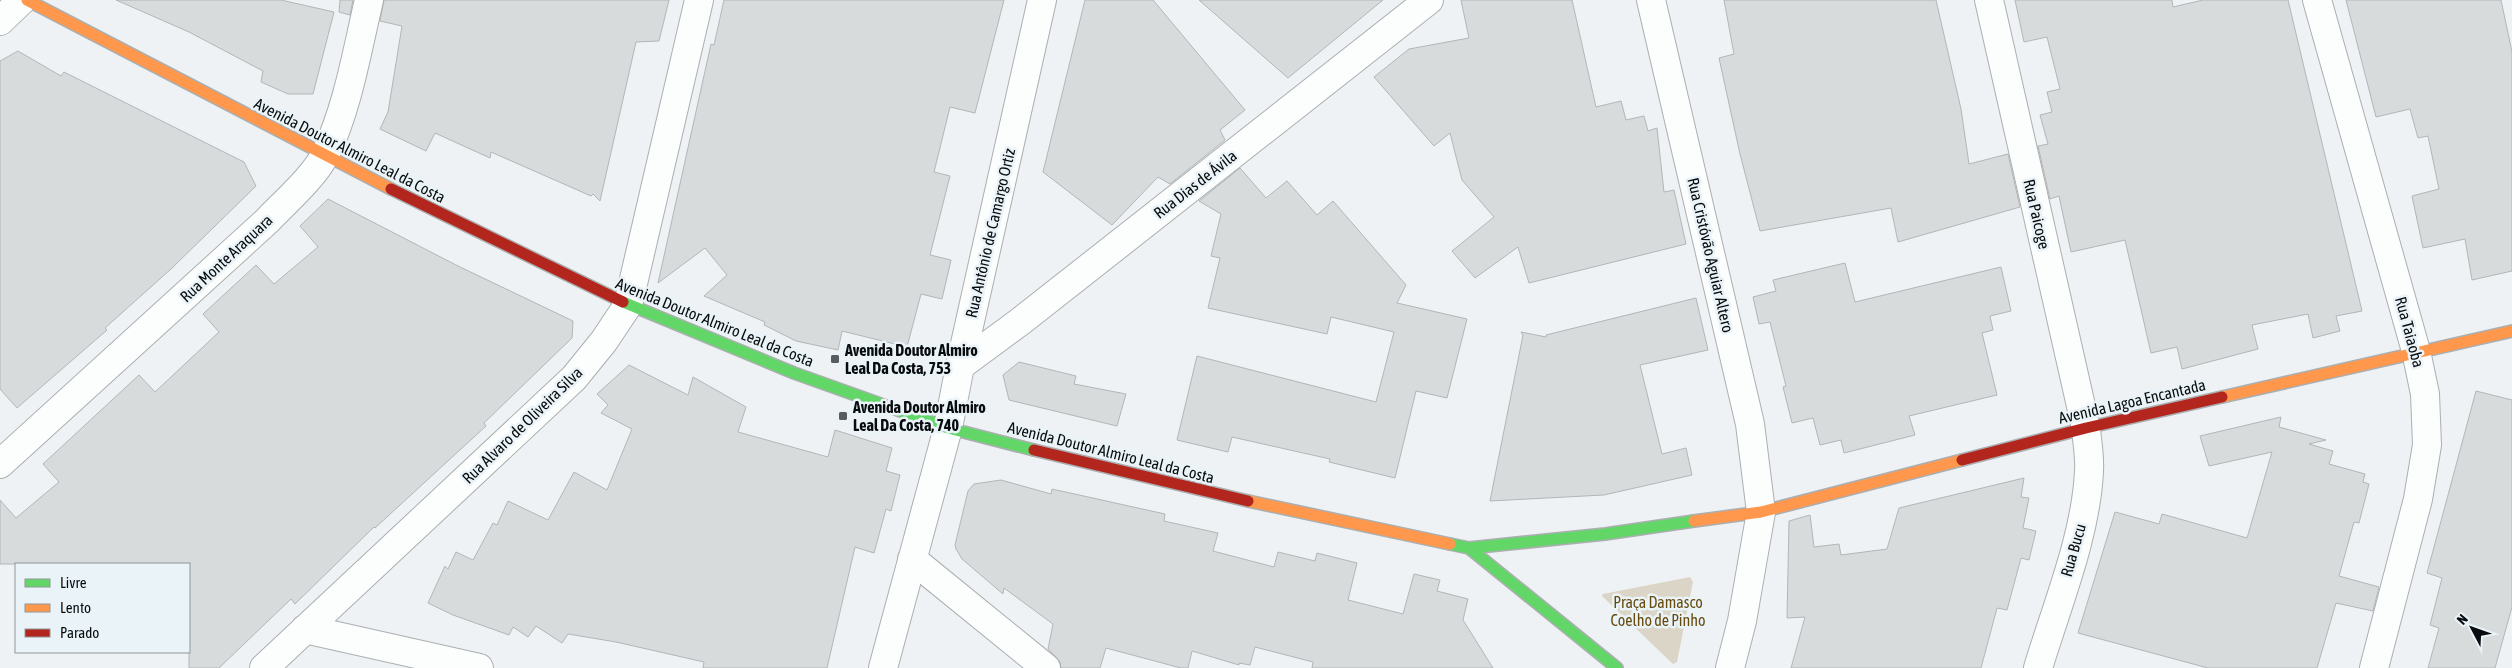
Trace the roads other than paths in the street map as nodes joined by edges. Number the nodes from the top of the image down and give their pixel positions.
1 (22, 0) edge
2 (27, 0) edge
3 (369, 0) edge
4 (699, 0) edge
5 (1042, 0) edge
6 (1429, 0) edge
7 (1651, 0) edge
8 (1989, 0) edge
9 (2316, 0) edge
10 (0, 21) edge
11 (324, 156) junction
12 (628, 305) junction
13 (2512, 330) edge
14 (2416, 351) junction
15 (960, 366) junction
16 (948, 428) junction
17 (2086, 428) junction
18 (0, 464) edge
19 (1761, 512) junction
20 (1469, 548) junction
21 (912, 559) junction
22 (305, 629) junction
23 (264, 668) edge
24 (479, 668) edge
25 (883, 668) edge
26 (1046, 668) edge
27 (1617, 668) edge
28 (1730, 668) edge
29 (2038, 668) edge
30 (2374, 668) edge

1 - 10 street
2 - 11 street, Avenida Doutor Almiro Leal da Costa
3 - 11 street, Rua Monte Araquara
4 - 12 street, Rua Alvaro de Oliveira Silva
5 - 15 street, Rua Antônio de Camargo Ortiz
6 - 15 street, Rua Dias de Ávila
7 - 19 street, Rua Cristóvão Aguiar Altero
8 - 17 street, Rua Paicoge
9 - 14 street, Rua Taiaoba
11 - 12 street, Avenida Doutor Almiro Leal da Costa
11 - 18 street, Rua Monte Araquara
12 - 16 street, Avenida Doutor Almiro Leal da Costa
12 - 22 street, Rua Alvaro de Oliveira Silva
13 - 14 street, Avenida Lagoa Encantada
14 - 17 street, Avenida Lagoa Encantada
14 - 30 street, Rua Taiaoba
15 - 16 street, Rua Antônio de Camargo Ortiz
16 - 20 street, Avenida Doutor Almiro Leal da Costa
16 - 21 street, Rua Antônio de Camargo Ortiz
17 - 19 street, Avenida Lagoa Encantada
17 - 29 street, Rua Bucu
19 - 20 street
19 - 28 street
20 - 27 street
21 - 25 street, Rua Antônio de Camargo Ortiz
21 - 26 street
22 - 23 street, Rua Alvaro de Oliveira Silva
22 - 24 street

